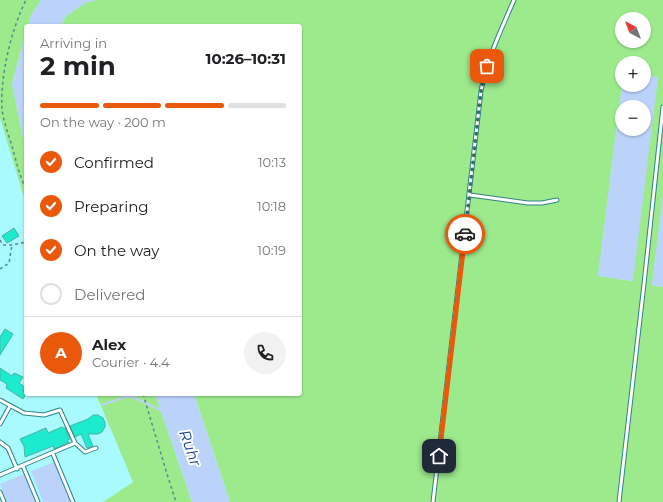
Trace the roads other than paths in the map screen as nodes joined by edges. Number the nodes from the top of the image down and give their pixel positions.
1 (514, 0) edge
2 (663, 107) edge
3 (470, 194) junction
4 (557, 200) dead end
5 (0, 400) edge
6 (10, 406) junction
7 (0, 424) edge
8 (0, 442) edge
9 (75, 443) junction
10 (96, 448) dead end
11 (53, 454) junction
12 (23, 466) junction
13 (16, 469) junction
14 (0, 475) edge
15 (0, 492) edge
16 (4, 502) edge
17 (38, 502) edge
18 (73, 502) edge
19 (433, 502) edge
20 (619, 502) edge

1 - 3 lane
2 - 20 lane
3 - 4 lane
3 - 19 lane
5 - 6 lane
6 - 7 lane
6 - 9 lane
8 - 13 lane
9 - 10 lane
9 - 11 lane
11 - 12 lane
11 - 18 lane
12 - 13 lane
12 - 17 lane
13 - 14 lane
15 - 16 lane

